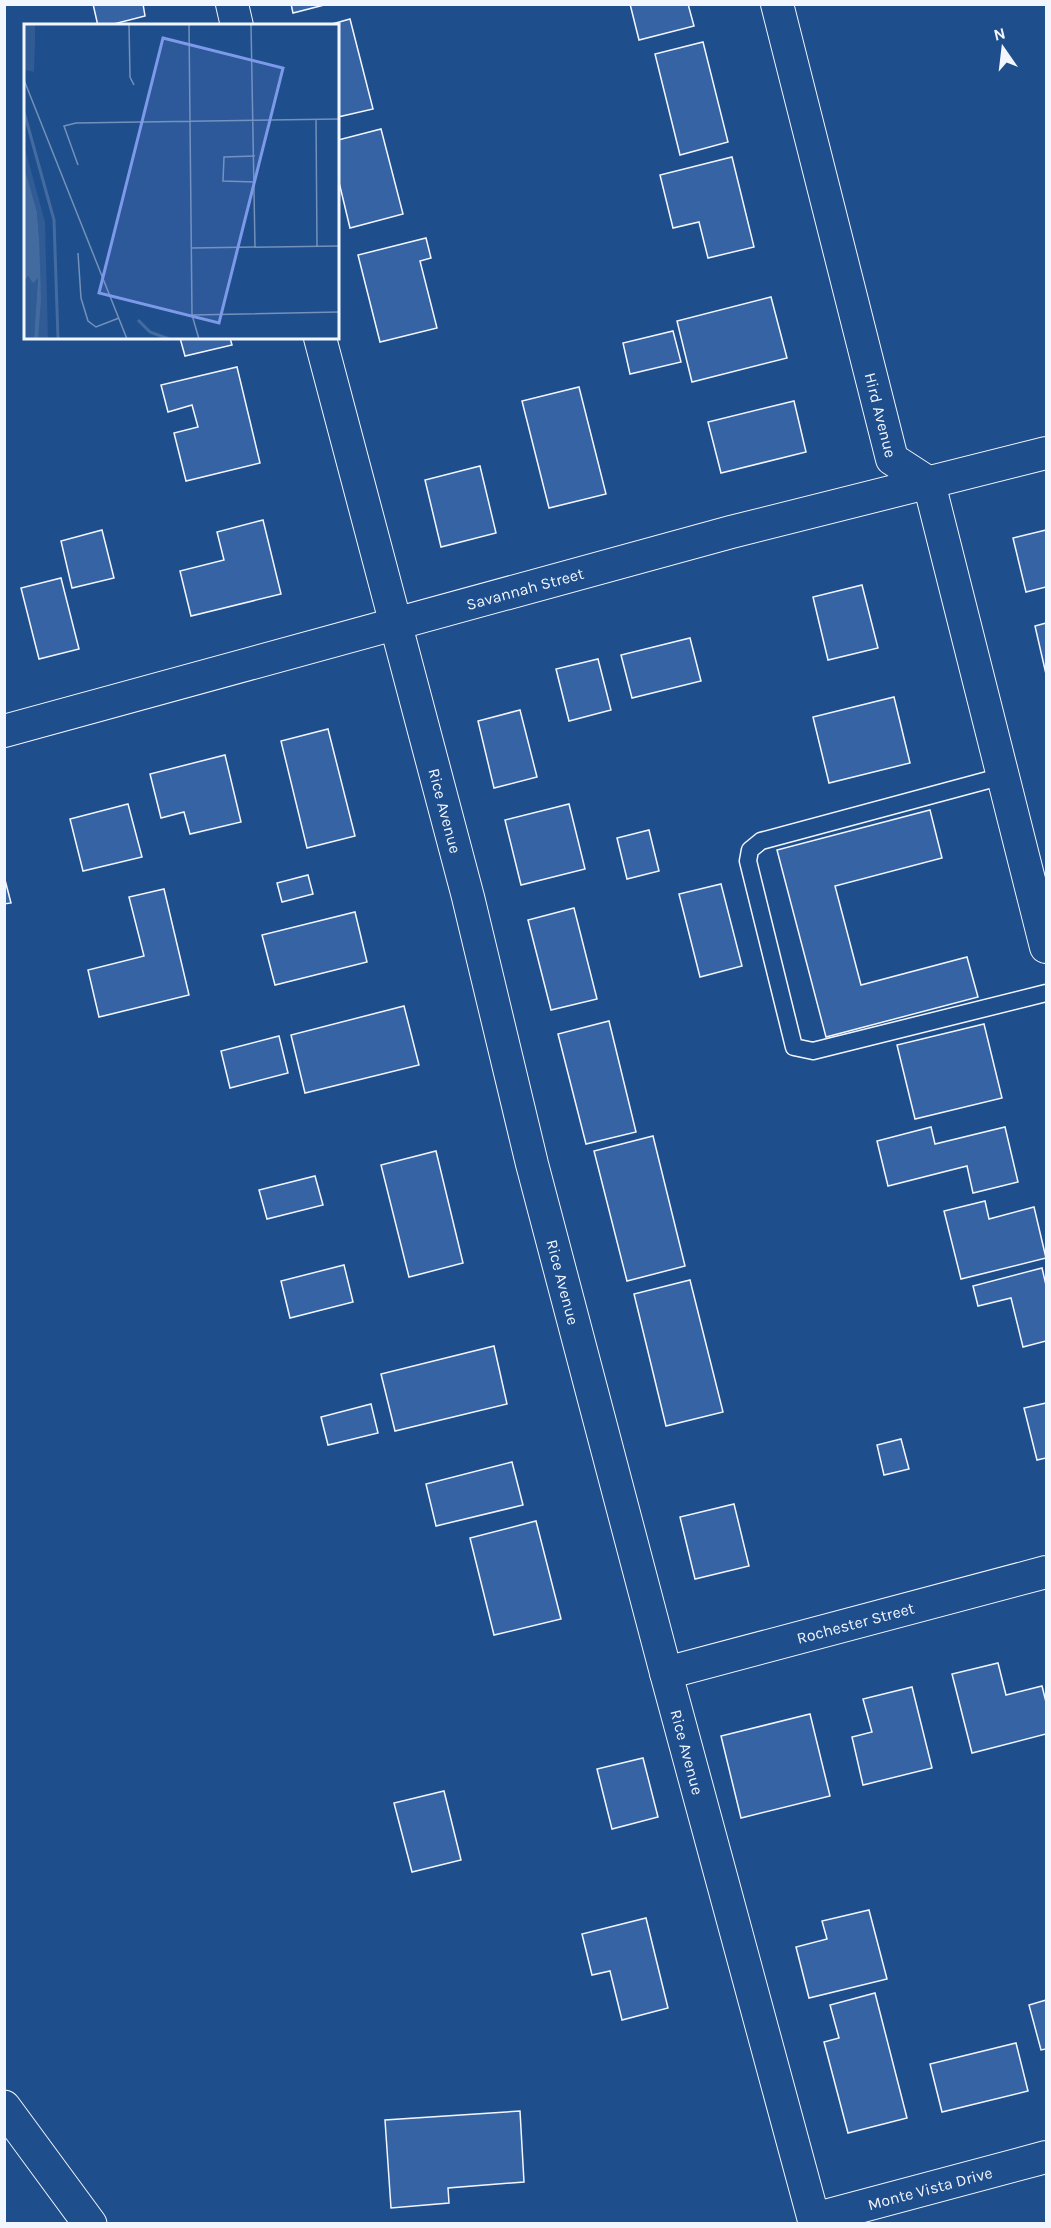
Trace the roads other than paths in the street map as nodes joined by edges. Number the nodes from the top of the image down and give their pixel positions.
1 (232, 4) edge
2 (777, 4) edge
3 (237, 24) edge
4 (320, 339) edge
5 (1047, 453) edge
6 (929, 483) junction
7 (396, 625) junction
8 (4, 731) edge
9 (1003, 776) junction
10 (1047, 947) edge
11 (1047, 993) edge
12 (1047, 1572) edge
13 (666, 1673) junction
14 (4, 2108) edge
15 (1047, 2157) edge
16 (814, 2221) edge
17 (90, 2223) edge

1 - 3 street
2 - 6 street, Hird Avenue
4 - 7 street, Rice Avenue
5 - 6 street, Savannah Street
6 - 7 street, Savannah Street
6 - 9 street
7 - 8 street, Savannah Street
7 - 13 street, Rice Avenue
9 - 10 street
9 - 11 lane
12 - 13 street, Rochester Street
13 - 16 street, Rice Avenue
14 - 17 street
15 - 16 street, Monte Vista Drive

